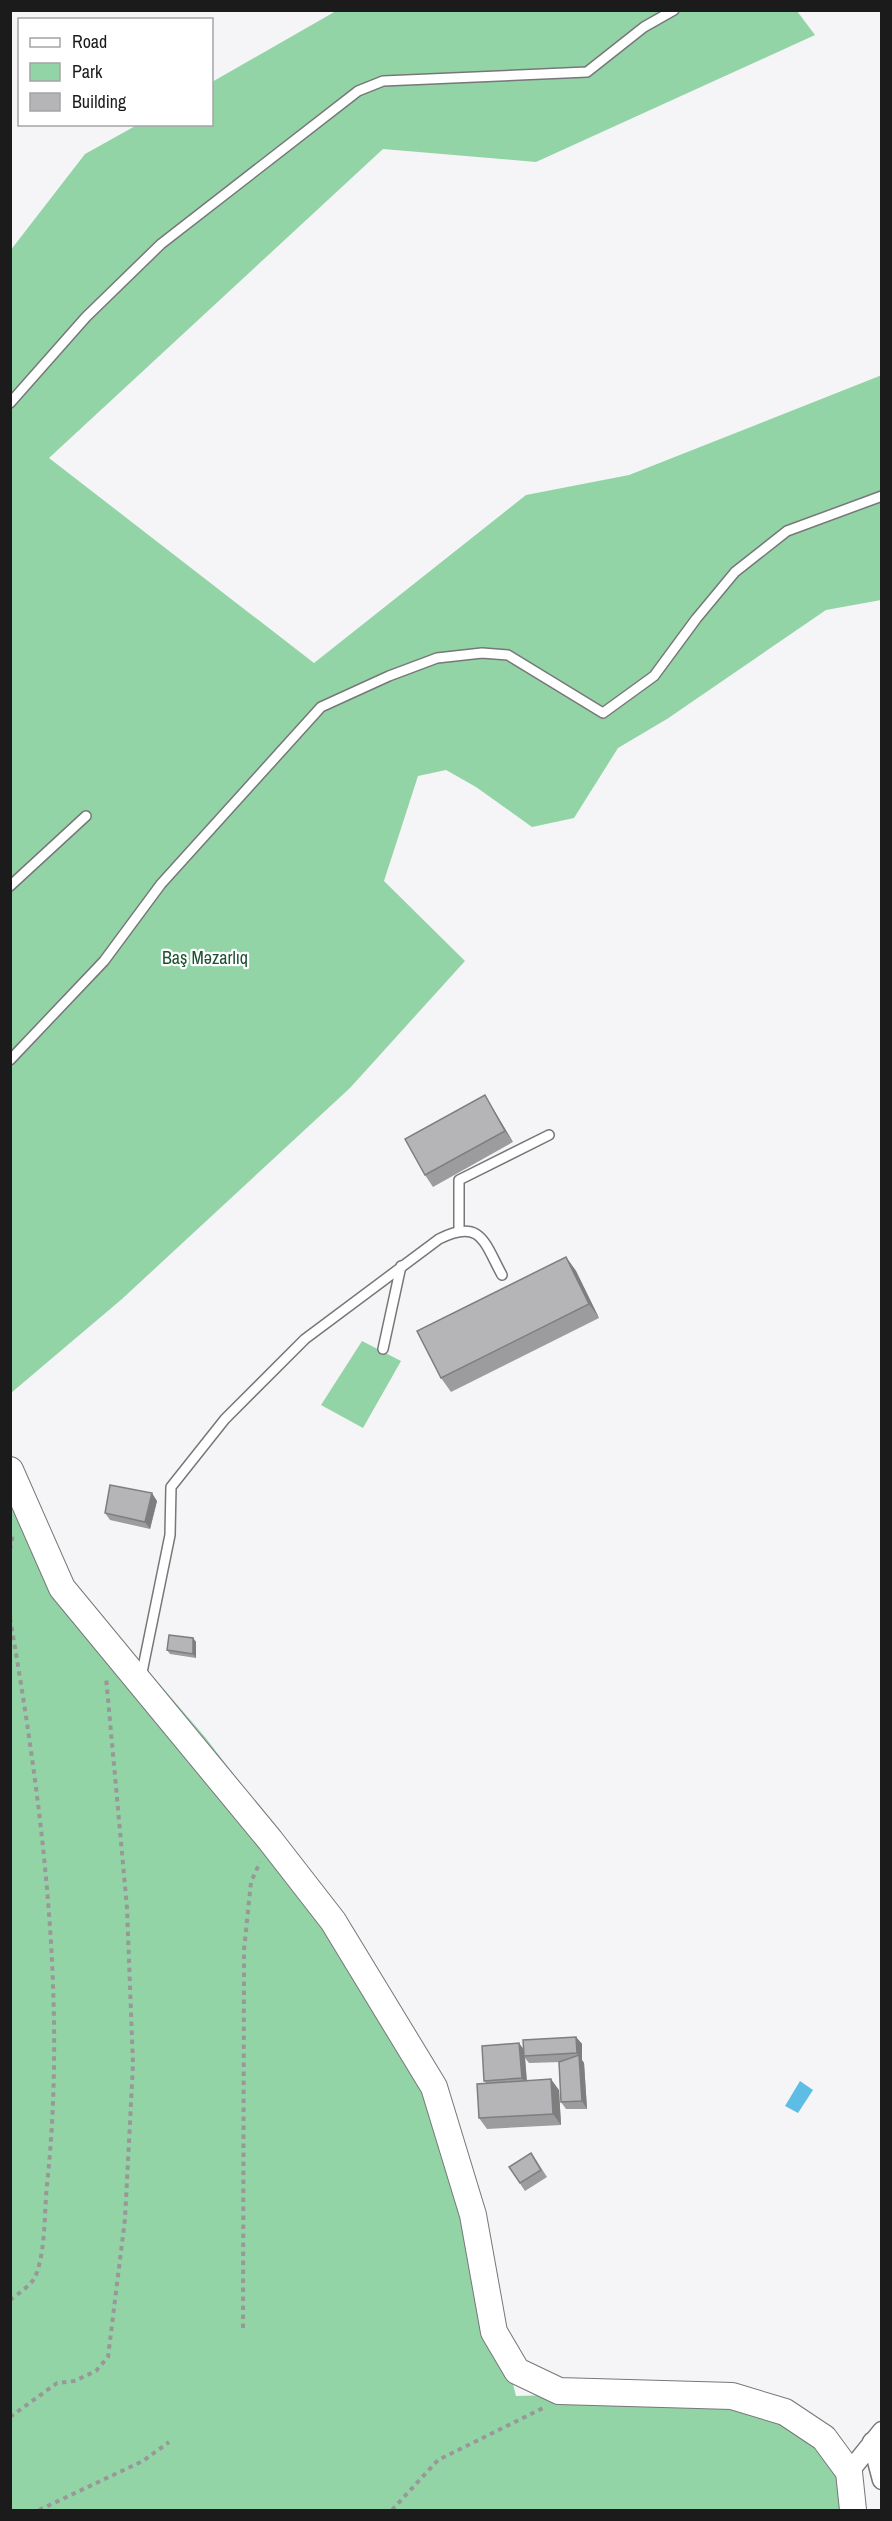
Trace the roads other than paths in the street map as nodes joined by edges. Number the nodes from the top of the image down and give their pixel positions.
1 (674, 10) edge
2 (10, 403) edge
3 (882, 496) edge
4 (86, 816) dead end
5 (10, 886) edge
6 (10, 1060) edge
7 (549, 1135) dead end
8 (459, 1229) junction
9 (401, 1266) junction
10 (502, 1275) dead end
11 (383, 1349) dead end
12 (10, 1470) edge
13 (140, 1682) junction
14 (877, 2436) edge
15 (849, 2472) junction
16 (882, 2480) edge
17 (853, 2511) edge

1 - 2 lane
3 - 6 lane
4 - 5 lane
7 - 8 lane
8 - 9 lane
8 - 10 lane
9 - 11 lane
9 - 13 lane
12 - 13 street
13 - 15 street
14 - 15 street
14 - 16 street
15 - 17 street

